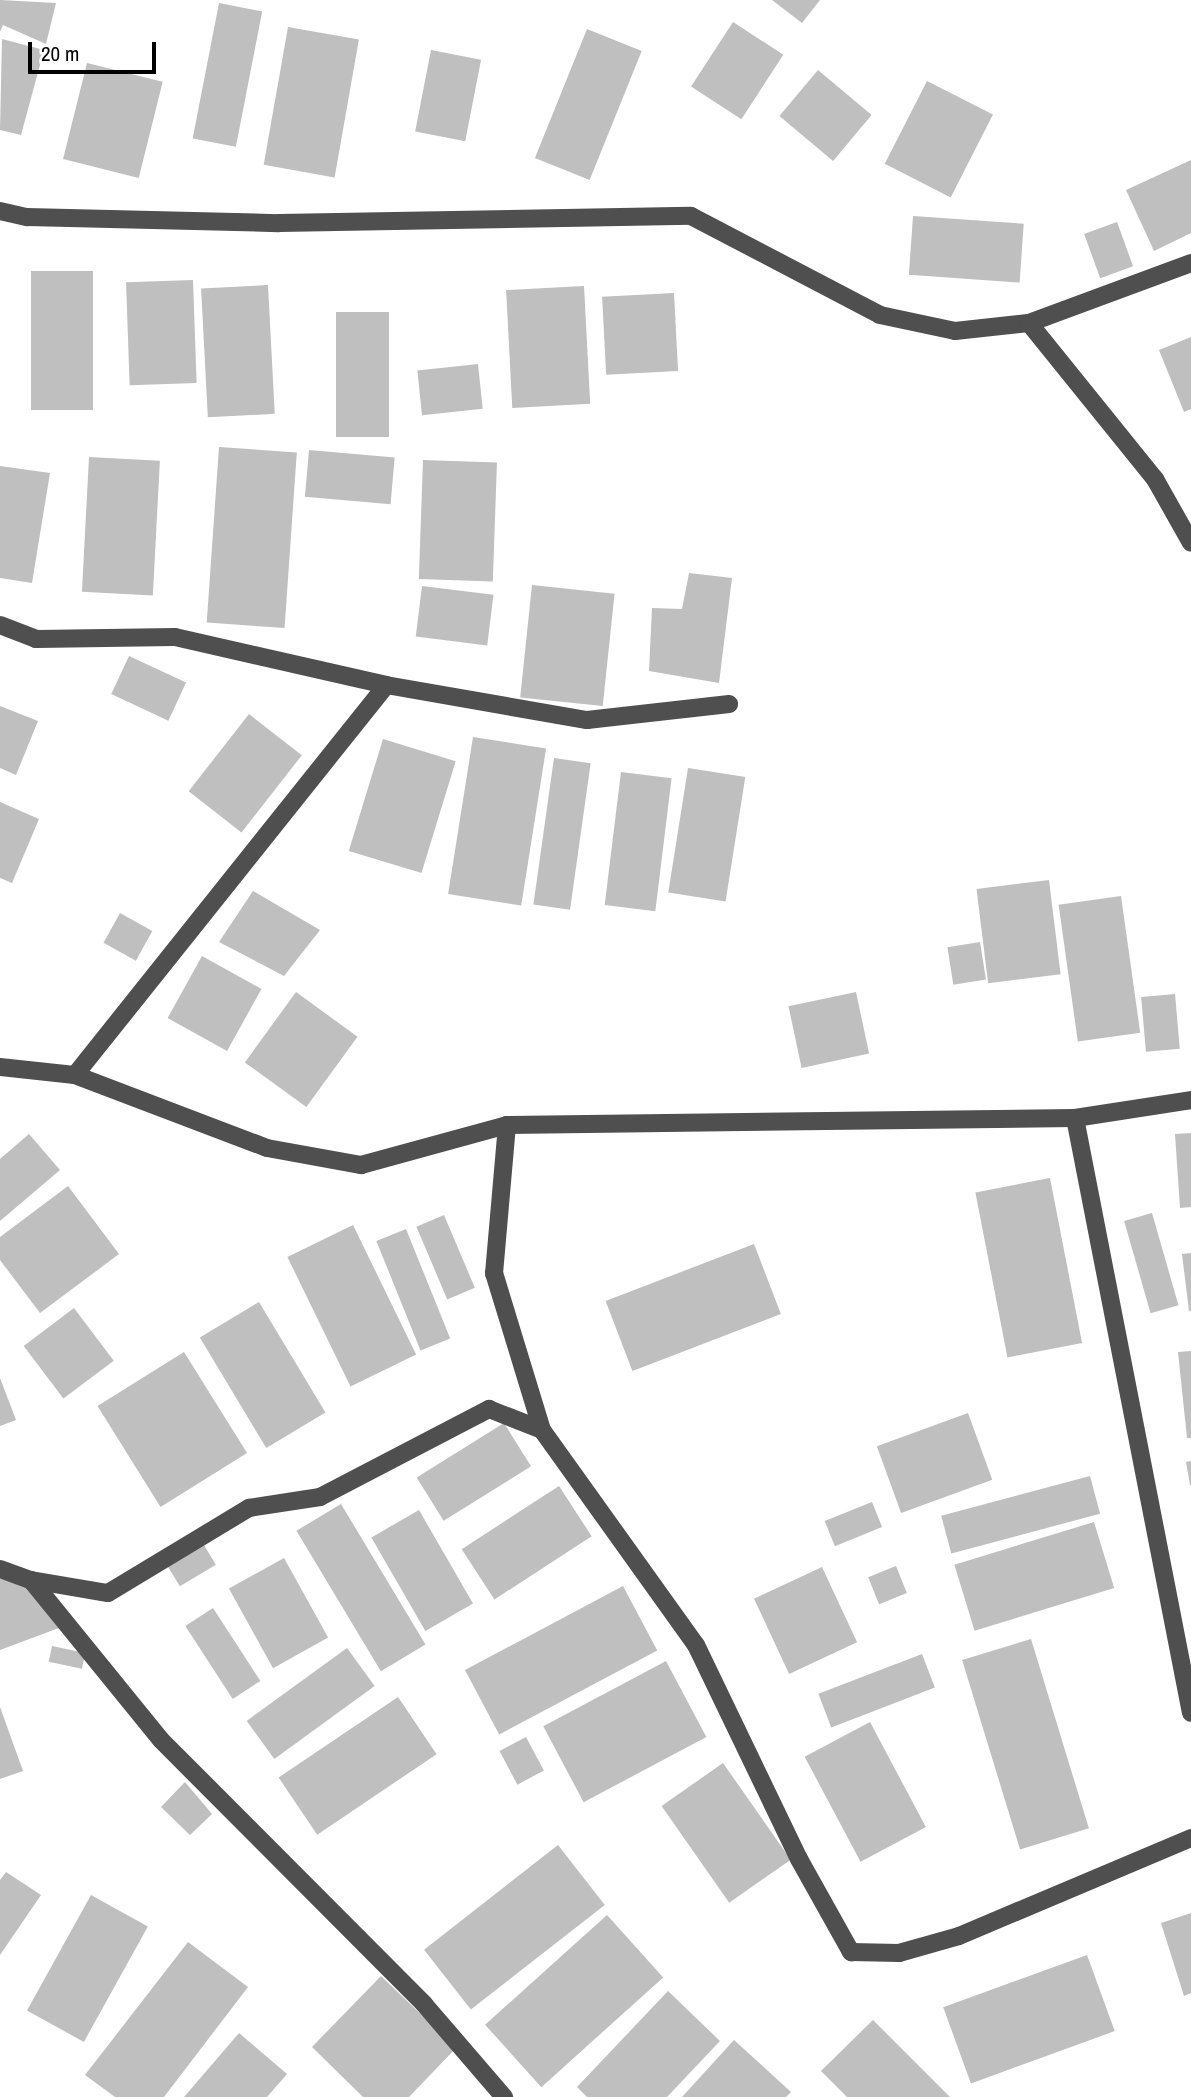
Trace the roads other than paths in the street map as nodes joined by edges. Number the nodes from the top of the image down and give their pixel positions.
1 (0, 211) edge
2 (1191, 262) edge
3 (1029, 323) junction
4 (1191, 543) edge
5 (0, 625) edge
6 (386, 685) junction
7 (729, 704) dead end
8 (0, 1066) edge
9 (75, 1075) junction
10 (1191, 1100) edge
11 (1075, 1118) junction
12 (507, 1125) junction
13 (542, 1430) junction
14 (0, 1569) edge
15 (31, 1580) junction
16 (1191, 1713) edge
17 (1191, 1838) edge
18 (504, 2097) edge

1 - 3 street
2 - 3 street
3 - 4 street
5 - 6 street
6 - 7 street
6 - 9 street
8 - 9 street
9 - 12 street
10 - 11 street
11 - 12 street
11 - 16 street
12 - 13 street
13 - 15 street
13 - 17 street
14 - 15 street
15 - 18 street

